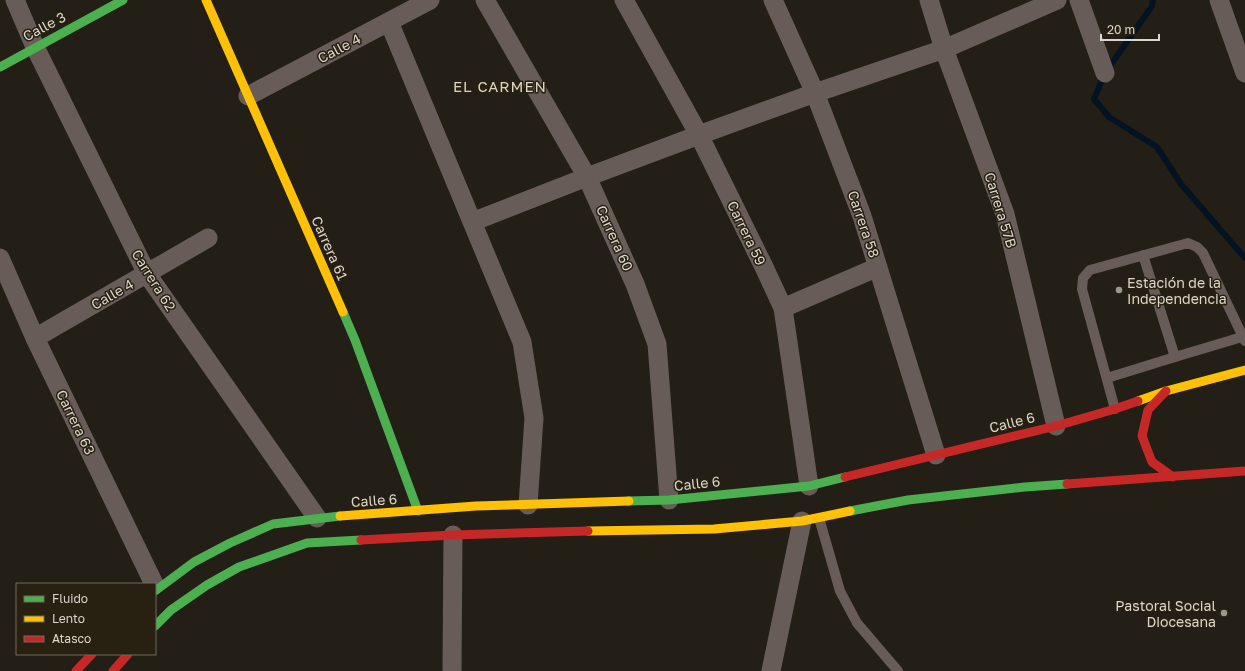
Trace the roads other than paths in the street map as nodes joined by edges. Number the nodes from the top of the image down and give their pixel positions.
1 (16, 0) edge
2 (123, 0) edge
3 (206, 0) edge
4 (430, 0) edge
5 (485, 0) edge
6 (624, 0) edge
7 (773, 0) edge
8 (929, 0) edge
9 (1057, 0) edge
10 (1079, 0) edge
11 (1219, 0) edge
12 (389, 22) junction
13 (35, 47) junction
14 (944, 49) junction
15 (0, 67) edge
16 (1105, 73) dead end
17 (1245, 73) edge
18 (815, 93) junction
19 (248, 96) junction
20 (699, 135) junction
21 (587, 177) junction
22 (472, 222) junction
23 (208, 238) dead end
24 (1143, 255) junction
25 (0, 258) edge
26 (878, 267) junction
27 (147, 274) junction
28 (783, 308) junction
29 (35, 338) junction
30 (1244, 339) edge
31 (1175, 357) junction
32 (1245, 370) edge
33 (1107, 378) junction
34 (1166, 391) junction
35 (1115, 409) junction
36 (1056, 426) junction
37 (936, 455) junction
38 (1245, 471) edge
39 (1173, 477) junction
40 (809, 486) junction
41 (669, 500) junction
42 (528, 505) junction
43 (418, 511) junction
44 (317, 518) junction
45 (810, 520) junction
46 (453, 535) junction
47 (153, 583) edge
48 (156, 587) edge
49 (156, 625) edge
50 (91, 655) edge
51 (127, 655) edge
52 (76, 671) edge
53 (113, 671) edge
54 (452, 671) edge
55 (771, 671) edge
56 (898, 671) edge

1 - 13 street, Carrera 62
2 - 13 main road, Calle 3
3 - 19 main road, Carrera 61
4 - 12 street, Calle 4
5 - 21 street, Carrera 60
6 - 20 street, Carrera 59
7 - 18 street, Carrera 58
8 - 14 street, Carrera 57B
9 - 14 street
10 - 16 street
11 - 17 street
12 - 19 street, Calle 4
12 - 22 street
13 - 15 main road, Calle 3
13 - 27 street, Carrera 62
14 - 18 street
14 - 36 street, Carrera 57B
18 - 20 street
18 - 26 street, Carrera 58
19 - 43 main road, Carrera 61
20 - 21 street
20 - 28 street, Carrera 59
21 - 22 street
21 - 41 street, Carrera 60
22 - 42 street
23 - 27 street, Calle 4
24 - 30 lane
24 - 31 lane
24 - 33 lane
25 - 29 street, Carrera 63
26 - 28 street
26 - 37 street, Carrera 58
27 - 29 street, Calle 4
27 - 44 street, Carrera 62
28 - 40 street, Carrera 59
29 - 47 street, Carrera 63
30 - 31 lane
31 - 33 lane
32 - 34 main road, Calle 6
33 - 35 lane
34 - 35 main road, Calle 6
34 - 39 main road
35 - 36 main road, Calle 6
36 - 37 main road, Calle 6
37 - 40 main road, Calle 6
38 - 39 main road
39 - 45 main road
40 - 41 main road, Calle 6
41 - 42 main road, Calle 6
42 - 43 main road, Calle 6
43 - 44 main road, Calle 6
44 - 48 main road, Calle 6
45 - 46 main road
45 - 55 street
45 - 56 lane
46 - 49 main road
46 - 54 street
50 - 52 main road
51 - 53 main road

